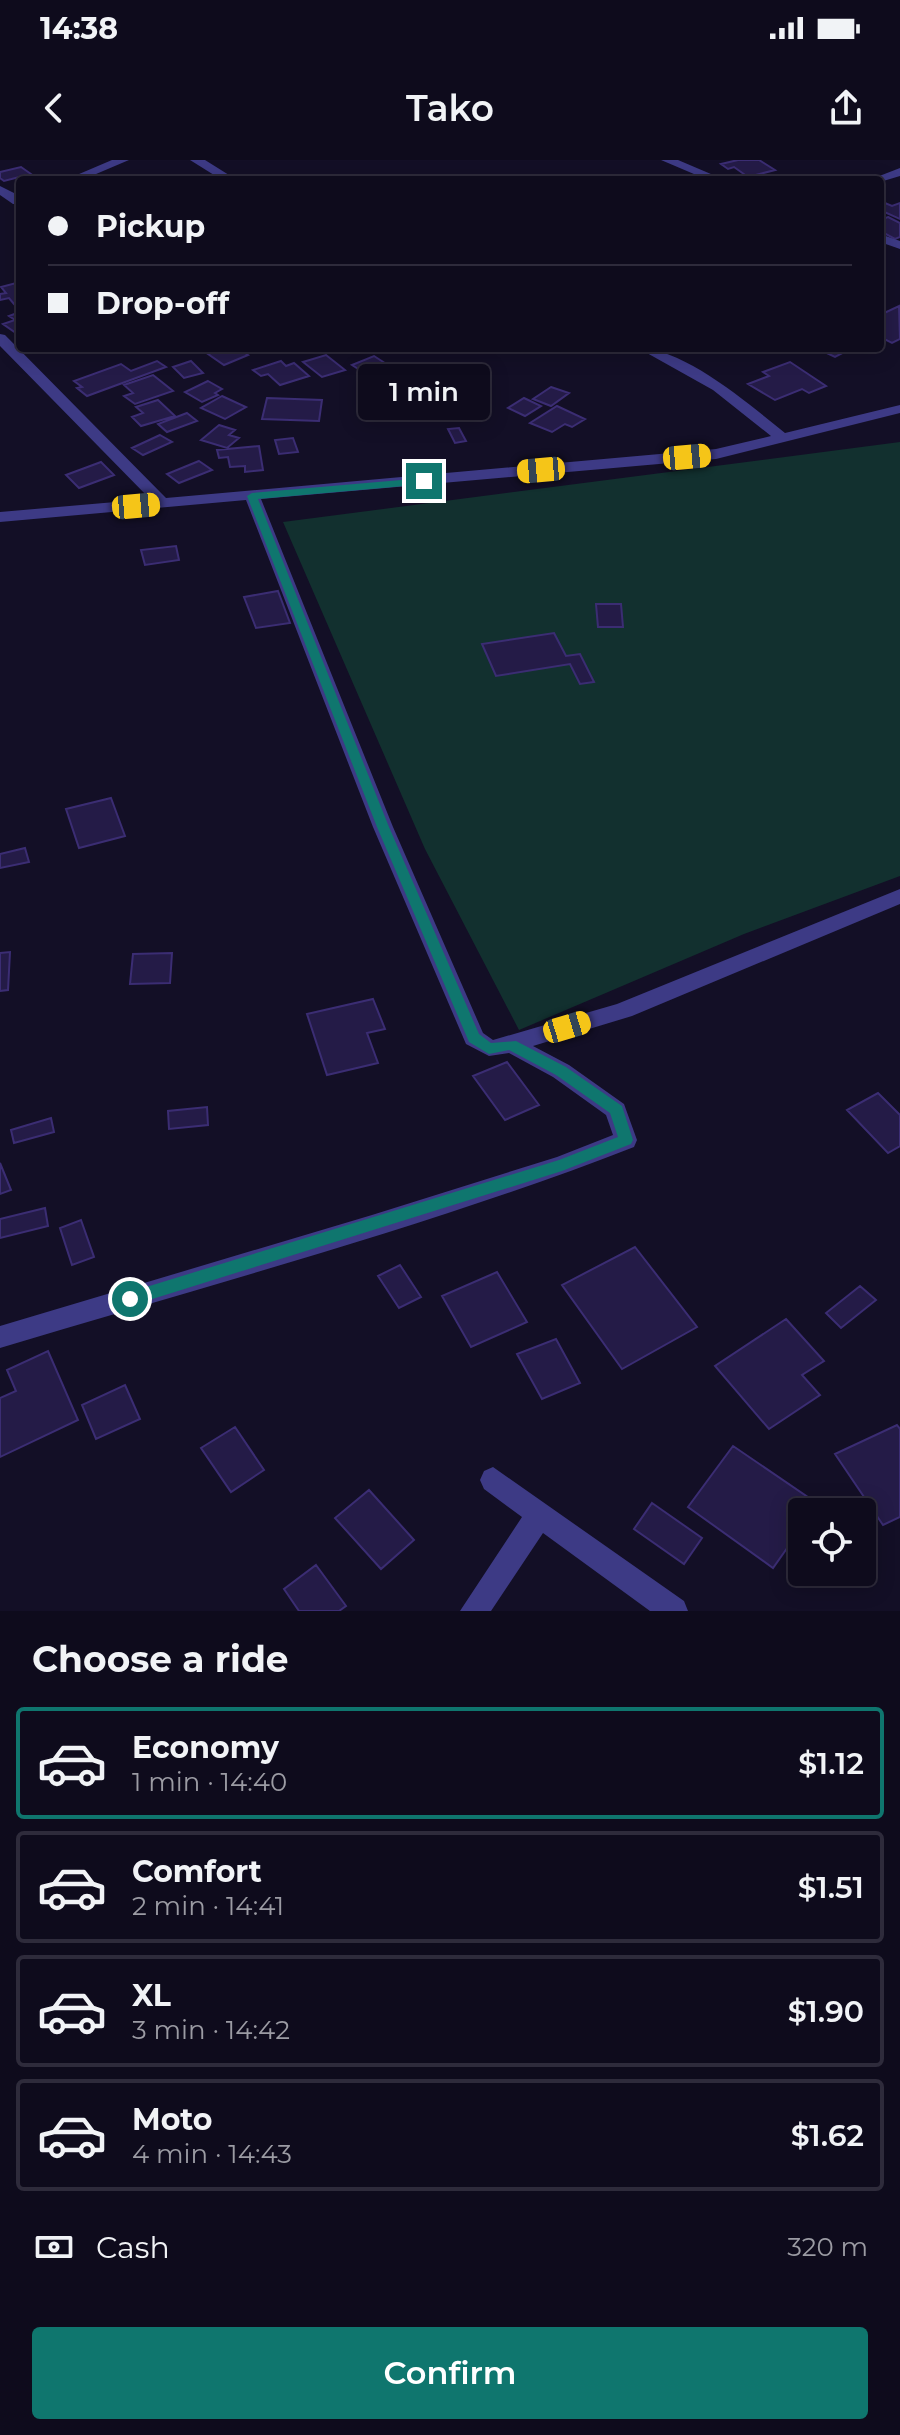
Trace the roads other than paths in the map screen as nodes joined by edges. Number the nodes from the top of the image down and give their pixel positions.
1 (123, 160) edge
2 (196, 160) edge
3 (667, 160) edge
4 (81, 176) edge
5 (224, 176) edge
6 (709, 176) edge
7 (0, 338) edge
8 (652, 352) edge
9 (900, 409) edge
10 (784, 439) junction
11 (252, 496) junction
12 (163, 504) junction
13 (0, 517) edge
14 (900, 896) edge
15 (511, 1044) junction
16 (0, 1337) edge
17 (493, 1480) dead end
18 (540, 1514) junction
19 (474, 1611) edge
20 (674, 1611) edge

1 - 4 street
2 - 5 street
3 - 6 street
7 - 12 street
8 - 10 street
9 - 10 street
10 - 11 street
11 - 12 street
11 - 15 street
12 - 13 street
14 - 15 street
15 - 16 street
17 - 18 street
18 - 19 street
18 - 20 street

